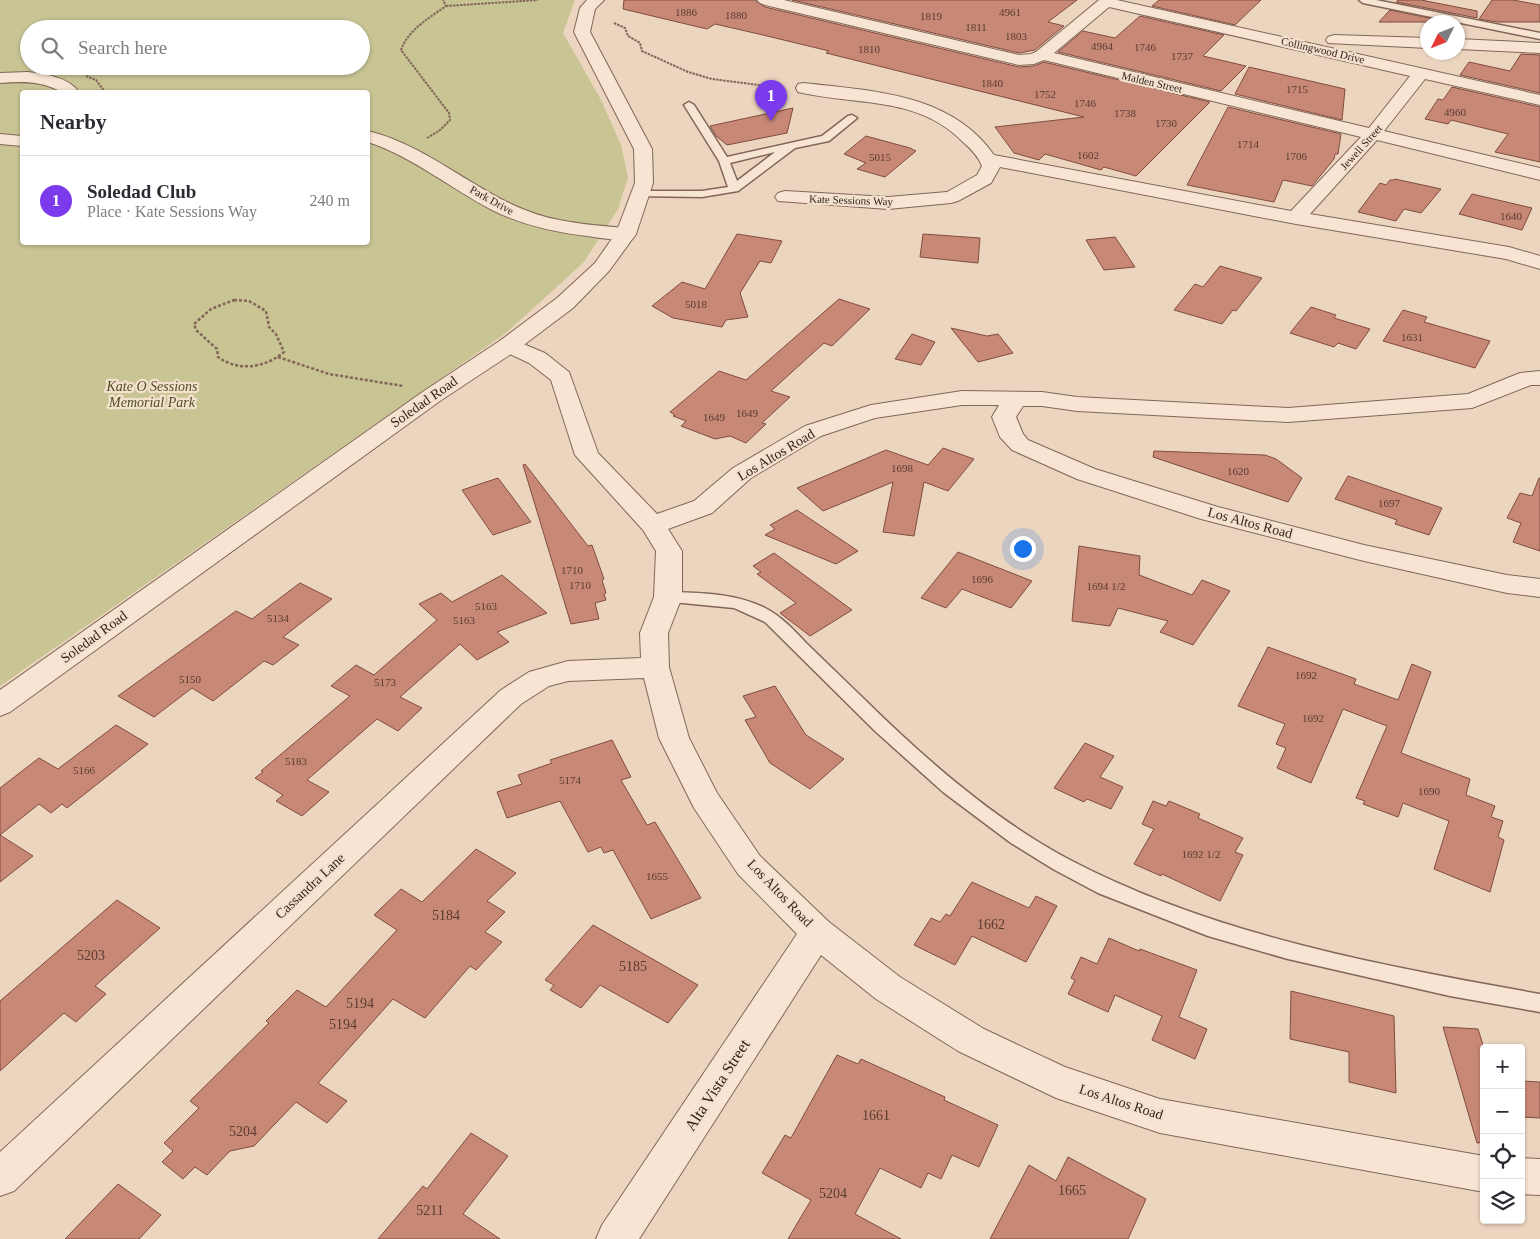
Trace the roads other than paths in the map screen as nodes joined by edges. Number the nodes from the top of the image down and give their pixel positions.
1 (596, 0) edge
2 (765, 0) edge
3 (1363, 0) edge
4 (1107, 1) edge
5 (837, 5) dead end
6 (822, 14) junction
7 (1540, 36) edge
8 (1270, 38) junction
9 (1420, 43) edge
10 (1465, 44) edge
11 (1540, 48) edge
12 (1042, 55) junction
13 (1422, 72) junction
14 (0, 78) edge
15 (804, 88) road end
16 (67, 90) edge
17 (1540, 100) edge
18 (689, 105) dead end
19 (852, 118) dead end
20 (1373, 134) junction
21 (370, 137) edge
22 (0, 138) edge
23 (20, 141) edge
24 (792, 145) junction
25 (988, 159) junction
26 (724, 161) junction
27 (1540, 174) edge
28 (734, 189) junction
29 (640, 194) junction
30 (785, 197) dead end
31 (1296, 218) junction
32 (626, 234) junction
33 (1540, 263) edge
34 (509, 345) junction
35 (1540, 378) edge
36 (1015, 399) junction
37 (653, 525) junction
38 (1540, 588) edge
39 (668, 597) junction
40 (655, 668) junction
41 (0, 704) edge
42 (817, 932) junction
43 (1540, 1003) edge
44 (1480, 1173) edge
45 (1525, 1176) edge
46 (1540, 1177) edge
47 (0, 1178) edge
48 (616, 1239) edge

1 - 29 street, Soledad Road
2 - 6 street, Malden Street
3 - 7 lane
4 - 8 street, Collingwood Drive
4 - 12 street
5 - 6 street
6 - 12 street, Malden Street
8 - 9 street
8 - 13 street, Collingwood Drive
10 - 11 street
12 - 20 street, Malden Street
13 - 17 street, Collingwood Drive
13 - 20 street, Jewell Street
14 - 16 street
15 - 25 street
18 - 26 lane
19 - 24 lane
20 - 27 street, Malden Street
20 - 31 street, Jewell Street
21 - 32 street, Park Drive
22 - 23 street
24 - 26 lane
24 - 28 lane
25 - 30 street, Kate Sessions Way
25 - 31 street
26 - 28 lane
28 - 29 lane
29 - 32 street, Soledad Road
31 - 33 street
32 - 34 street, Soledad Road
34 - 37 street
34 - 41 street, Soledad Road
35 - 36 street, Los Altos Road
36 - 37 street, Los Altos Road
36 - 38 street, Los Altos Road
37 - 39 street, Los Altos Road
39 - 40 street, Los Altos Road
39 - 43 lane
40 - 42 street, Los Altos Road
40 - 47 street, Cassandra Lane
42 - 44 street, Los Altos Road
42 - 48 street, Alta Vista Street
45 - 46 street

